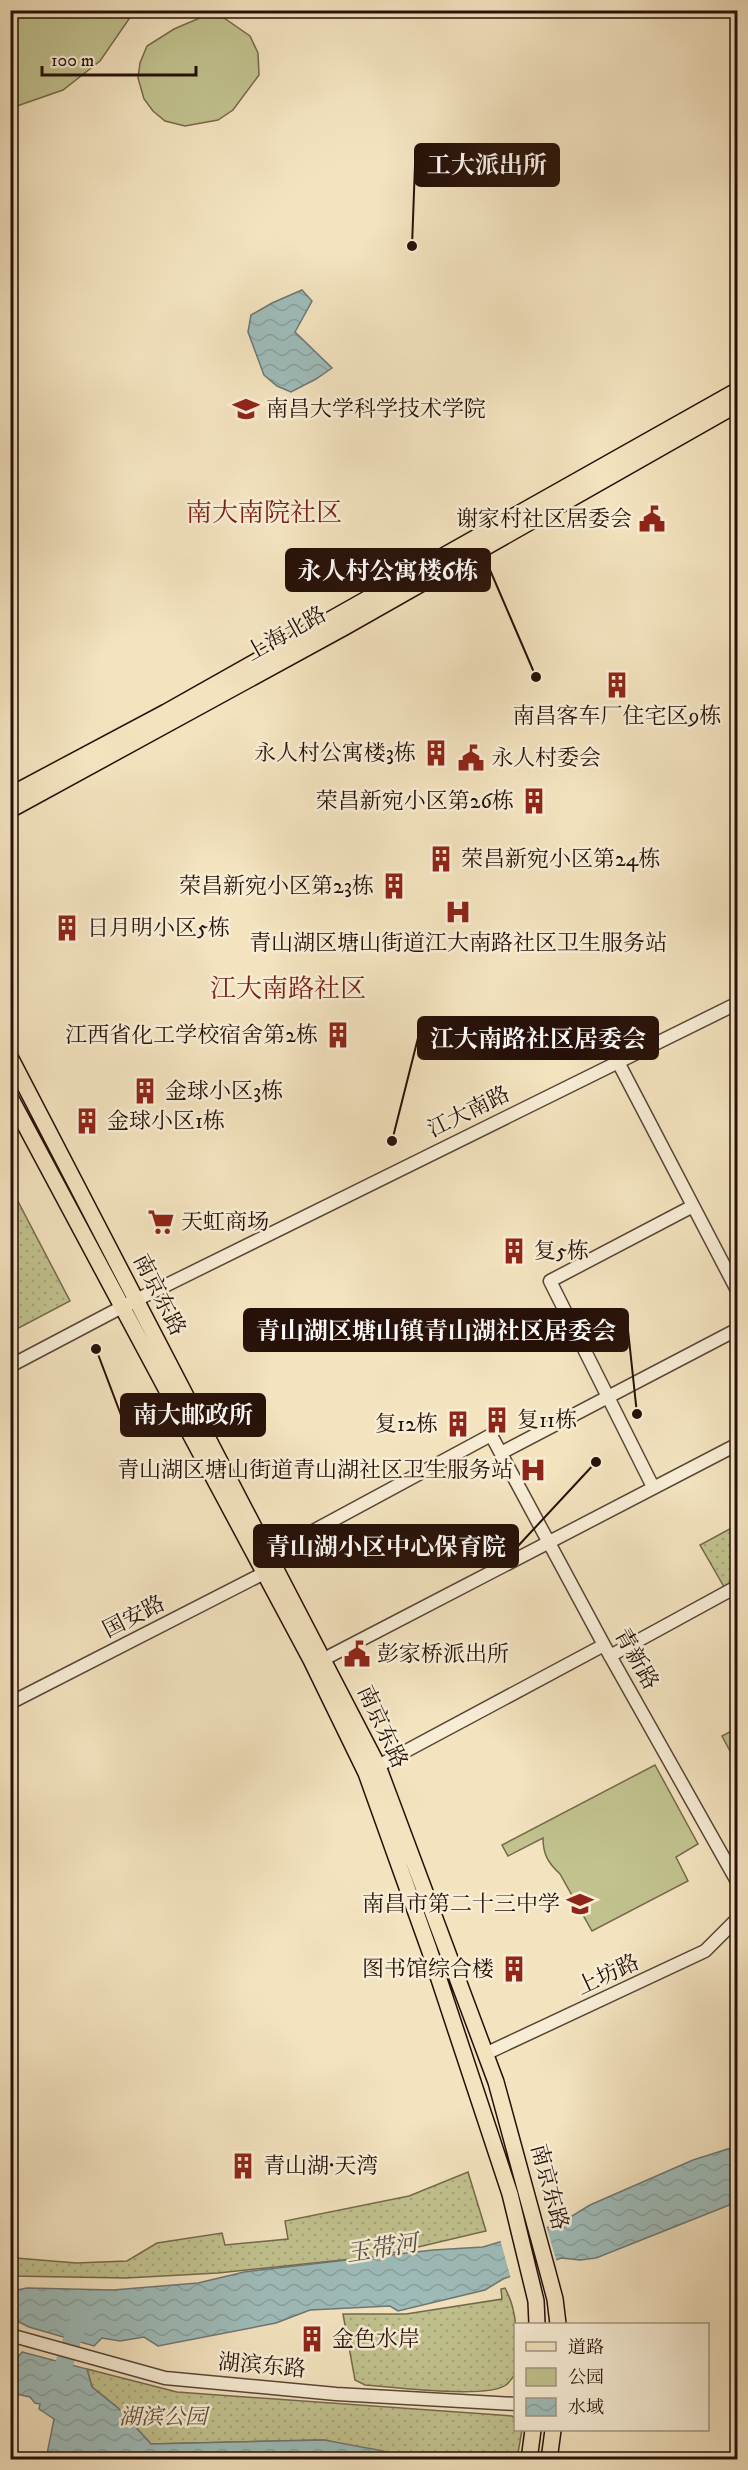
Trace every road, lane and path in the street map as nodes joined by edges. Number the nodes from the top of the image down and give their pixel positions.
1 (738, 390) edge
2 (738, 404) edge
3 (10, 795) edge
4 (10, 810) edge
5 (738, 1003) edge
6 (10, 1057) edge
7 (618, 1062) junction
8 (10, 1097) edge
9 (693, 1206) junction
10 (738, 1292) edge
11 (136, 1299) junction
12 (122, 1306) junction
13 (738, 1329) edge
14 (10, 1366) edge
15 (607, 1398) junction
16 (738, 1444) edge
17 (501, 1453) junction
18 (653, 1487) junction
19 (549, 1542) junction
20 (266, 1564) junction
21 (738, 1586) edge
22 (607, 1650) junction
23 (324, 1659) junction
24 (10, 1703) edge
25 (378, 1766) junction
26 (738, 1883) edge
27 (738, 1918) edge
28 (485, 2054) junction
29 (537, 2323) edge
30 (558, 2323) edge
31 (10, 2335) edge
32 (514, 2404) edge
33 (533, 2431) edge
34 (552, 2431) edge
35 (529, 2460) edge
36 (549, 2460) edge

1 - 3 main road, 上海北路
2 - 4 main road, 上海北路
5 - 7 street, 江大南路
6 - 11 main road, 南京东路
7 - 9 street
7 - 11 street, 江大南路
8 - 12 main road, 南京东路
9 - 10 street
9 - 15 street
11 - 12 street, 江大南路
11 - 20 main road, 南京东路
12 - 14 street, 江大南路
12 - 20 main road, 南京东路
13 - 15 street
15 - 17 street
15 - 18 street
16 - 18 street
17 - 19 street, 青新路
17 - 20 street, 国安路
18 - 19 street
19 - 22 street, 青新路
19 - 23 street
20 - 23 main road, 南京东路
20 - 24 street, 国安路
20 - 29 main road, 南京东路
21 - 22 street
22 - 25 street
22 - 26 street, 青新路
23 - 25 main road, 南京东路
25 - 28 main road, 南京东路
27 - 28 street, 上坊路
28 - 30 main road, 南京东路
31 - 32 street, 湖滨东路
33 - 35 main road
34 - 36 main road

